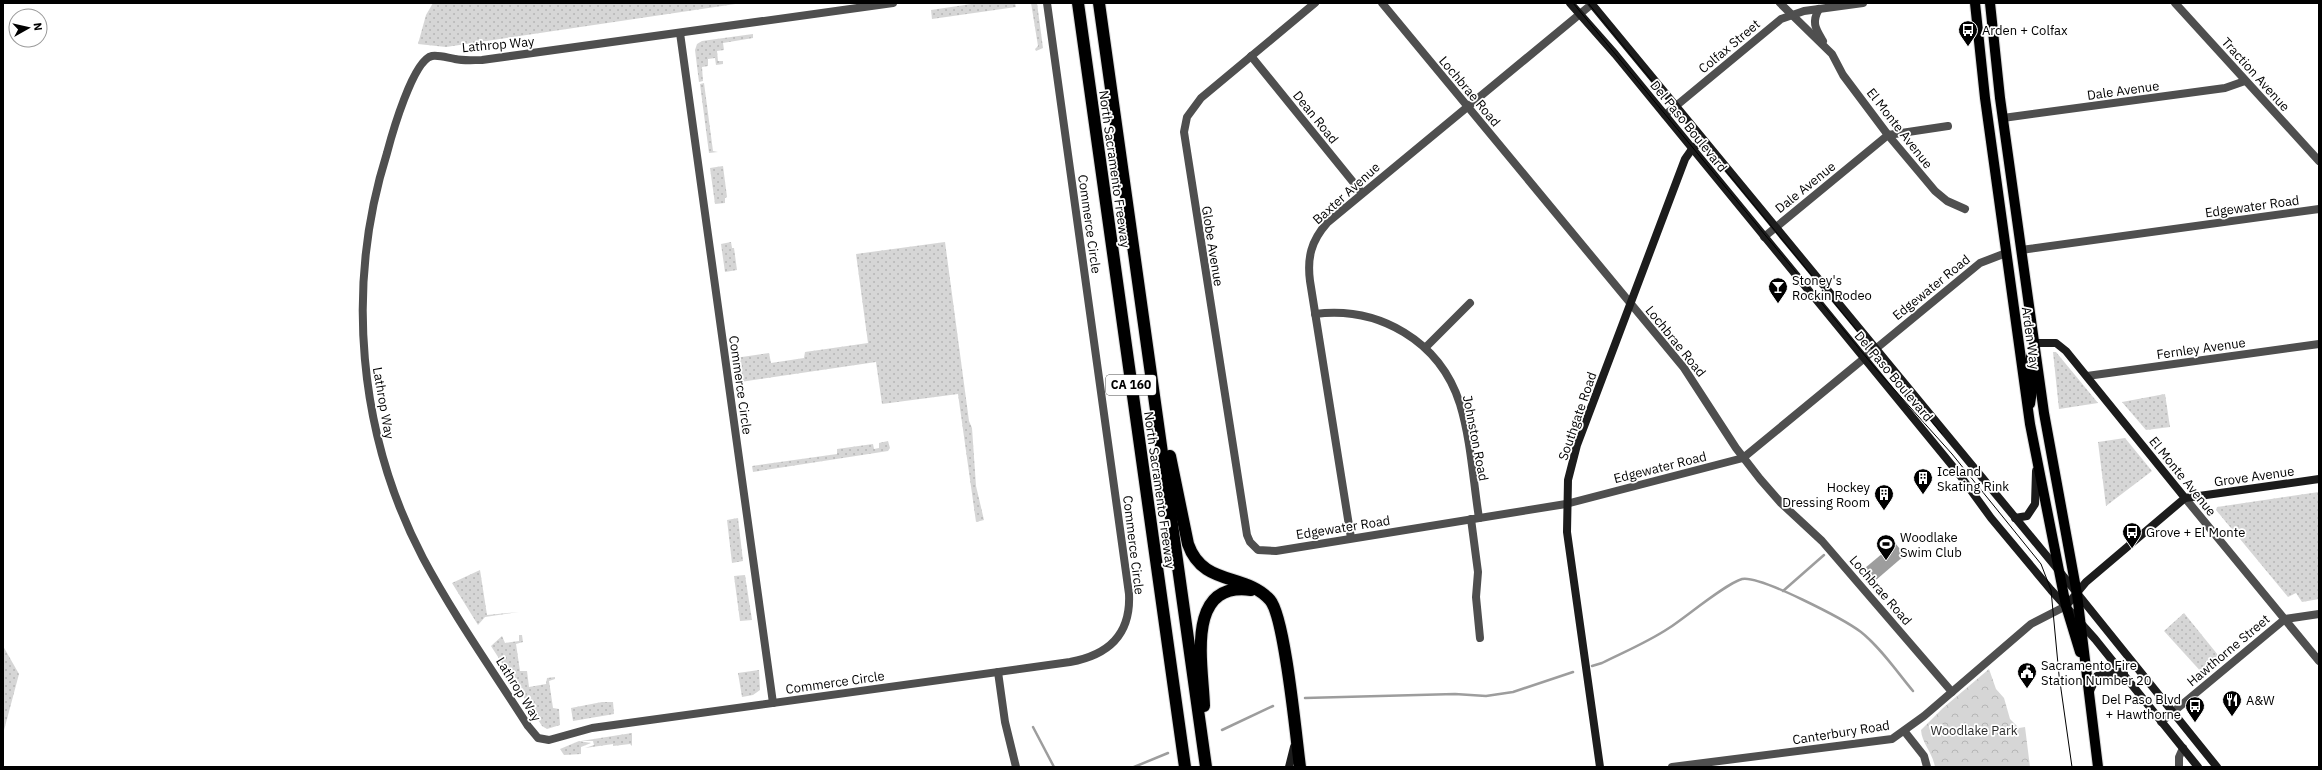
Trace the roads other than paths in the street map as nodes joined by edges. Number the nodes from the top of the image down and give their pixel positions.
1 (893, 3) edge
2 (1047, 3) edge
3 (1078, 3) edge
4 (1099, 3) edge
5 (1315, 3) edge
6 (1382, 3) edge
7 (1570, 3) edge
8 (1780, 3) edge
9 (1863, 3) edge
10 (1975, 3) edge
11 (1990, 3) edge
12 (2175, 3) edge
13 (1591, 4) edge
14 (1819, 10) junction
15 (1579, 14) junction
16 (1791, 15) junction
17 (680, 33) junction
18 (1828, 49) junction
19 (1251, 56) junction
20 (2245, 81) junction
21 (1466, 106) junction
22 (1676, 106) junction
23 (1665, 116) junction
24 (2003, 118) junction
25 (1948, 126) dead end
26 (1888, 135) junction
27 (1703, 140) junction
28 (1692, 149) junction
29 (2319, 161) edge
30 (1362, 193) junction
31 (1965, 209) dead end
32 (2319, 209) edge
33 (1775, 227) junction
34 (1764, 237) junction
35 (2021, 250) junction
36 (2006, 253) junction
37 (1470, 303) dead end
38 (1631, 304) junction
39 (1315, 314) junction
40 (2034, 343) junction
41 (2319, 344) edge
42 (1426, 348) junction
43 (1875, 348) junction
44 (1147, 350) junction
45 (1863, 358) junction
46 (2087, 376) junction
47 (2028, 410) junction
48 (1743, 458) junction
49 (2037, 460) junction
50 (2319, 479) edge
51 (2185, 498) junction
52 (1566, 504) junction
53 (1475, 518) junction
54 (2015, 518) junction
55 (1351, 538) junction
56 (1254, 547) joint
57 (2060, 572) junction
58 (1260, 591) junction
59 (2077, 594) junction
60 (2066, 606) junction
61 (2319, 614) edge
62 (2284, 619) junction
63 (2081, 623) junction
64 (1480, 638) dead end
65 (2319, 661) edge
66 (998, 672) junction
67 (2086, 673) junction
68 (2124, 674) junction
69 (1952, 692) junction
70 (2089, 693) junction
71 (773, 703) junction
72 (2171, 712) junction
73 (2161, 722) junction
74 (1905, 732) junction
75 (1295, 734) junction
76 (2183, 748) junction
77 (1733, 763) edge
78 (1016, 767) edge
79 (1185, 767) edge
80 (1206, 767) edge
81 (1289, 767) edge
82 (1300, 767) edge
83 (1600, 767) edge
84 (1672, 767) edge
85 (1927, 767) edge
86 (2098, 767) edge
87 (2179, 767) edge
88 (2198, 767) edge
89 (2217, 767) edge

1 - 17 street
2 - 66 street, Commerce Circle
3 - 79 highway, North Sacramento Freeway / CA 160
4 - 44 highway, North Sacramento Freeway / CA 160
5 - 19 street, Globe Avenue
6 - 21 street, Lochbrae Road
7 - 15 main road, Del Paso Boulevard
8 - 16 street, El Monte Avenue
9 - 14 street, Colfax Street
10 - 36 main road, Arden Way
11 - 24 main road, Arden Way
12 - 20 street, Traction Avenue
13 - 15 street, Baxter Avenue
13 - 22 main road, Del Paso Boulevard
14 - 16 street, Colfax Street
14 - 18 street, El Monte Avenue
15 - 21 street, Baxter Avenue
15 - 23 main road, Del Paso Boulevard
16 - 18 street, El Monte Avenue
16 - 22 street, Colfax Street
17 - 71 street, Commerce Circle
17 - 71 street, Lathrop Way
18 - 26 street, El Monte Avenue
19 - 30 street, Dean Road
19 - 56 street, Globe Avenue
20 - 24 street, Dale Avenue
20 - 29 street, Traction Avenue
21 - 30 street, Baxter Avenue
21 - 38 street, Lochbrae Road
22 - 23 street, Colfax Street
22 - 27 main road, Del Paso Boulevard
23 - 28 main road, Del Paso Boulevard
24 - 35 main road, Arden Way
25 - 26 street
26 - 31 street, El Monte Avenue
26 - 33 street, Dale Avenue
27 - 28 main road, Southgate Road
27 - 33 main road, Del Paso Boulevard
28 - 34 main road, Del Paso Boulevard
28 - 38 main road, Southgate Road
30 - 39 street, Baxter Avenue
32 - 35 street, Edgewater Road
33 - 34 street, Dale Avenue
33 - 43 main road, Del Paso Boulevard
34 - 45 main road, Del Paso Boulevard
35 - 40 main road, Arden Way
36 - 43 street, Edgewater Road
36 - 47 main road, Arden Way
37 - 42 street
38 - 48 street, Lochbrae Road
38 - 52 main road, Southgate Road
39 - 42 street, Johnston Road
39 - 55 street, Baxter Avenue
40 - 46 main road, El Monte Avenue
40 - 47 main road
40 - 59 main road, Arden Way
41 - 46 street, Fernley Avenue
42 - 53 street, Johnston Road
43 - 45 street, Edgewater Road
43 - 54 main road, Del Paso Boulevard
44 - 58 highway
44 - 80 highway, North Sacramento Freeway / CA 160
45 - 48 street, Edgewater Road
45 - 60 main road, Del Paso Boulevard
46 - 51 main road, El Monte Avenue
47 - 49 main road, Arden Way
48 - 52 street, Edgewater Road
48 - 69 street, Lochbrae Road
49 - 54 main road
49 - 57 main road, Arden Way
50 - 51 main road, Grove Avenue
51 - 59 main road
51 - 62 street, El Monte Avenue
52 - 53 street, Edgewater Road
52 - 83 main road, Southgate Road
53 - 55 street, Edgewater Road
53 - 64 street, Johnston Road
54 - 57 main road, Del Paso Boulevard
55 - 56 street, Edgewater Road
57 - 59 main road, Del Paso Boulevard
57 - 60 main road, Arden Way
58 - 75 highway
58 - 80 highway
59 - 60 main road
59 - 63 main road, Arden Way
59 - 72 main road, Del Paso Boulevard
60 - 63 main road, Del Paso Boulevard
60 - 67 main road, Arden Way
60 - 69 street, Canterbury Road
61 - 62 street, Hawthorne Street
62 - 65 street, El Monte Avenue
62 - 72 street, Hawthorne Street
63 - 67 main road, Arden Way
63 - 68 main road, Del Paso Boulevard
66 - 71 street, Commerce Circle
66 - 78 street
67 - 70 main road, Arden Way
68 - 70 main road
68 - 73 main road, Del Paso Boulevard
69 - 74 street, Canterbury Road
70 - 86 main road, Arden Way
72 - 73 street, Hawthorne Street
72 - 89 main road, Del Paso Boulevard
73 - 76 main road, Del Paso Boulevard
74 - 77 street, Canterbury Road
74 - 85 street
75 - 81 main road
75 - 82 highway
76 - 87 street
76 - 88 main road, Del Paso Boulevard
77 - 84 street, Canterbury Road

